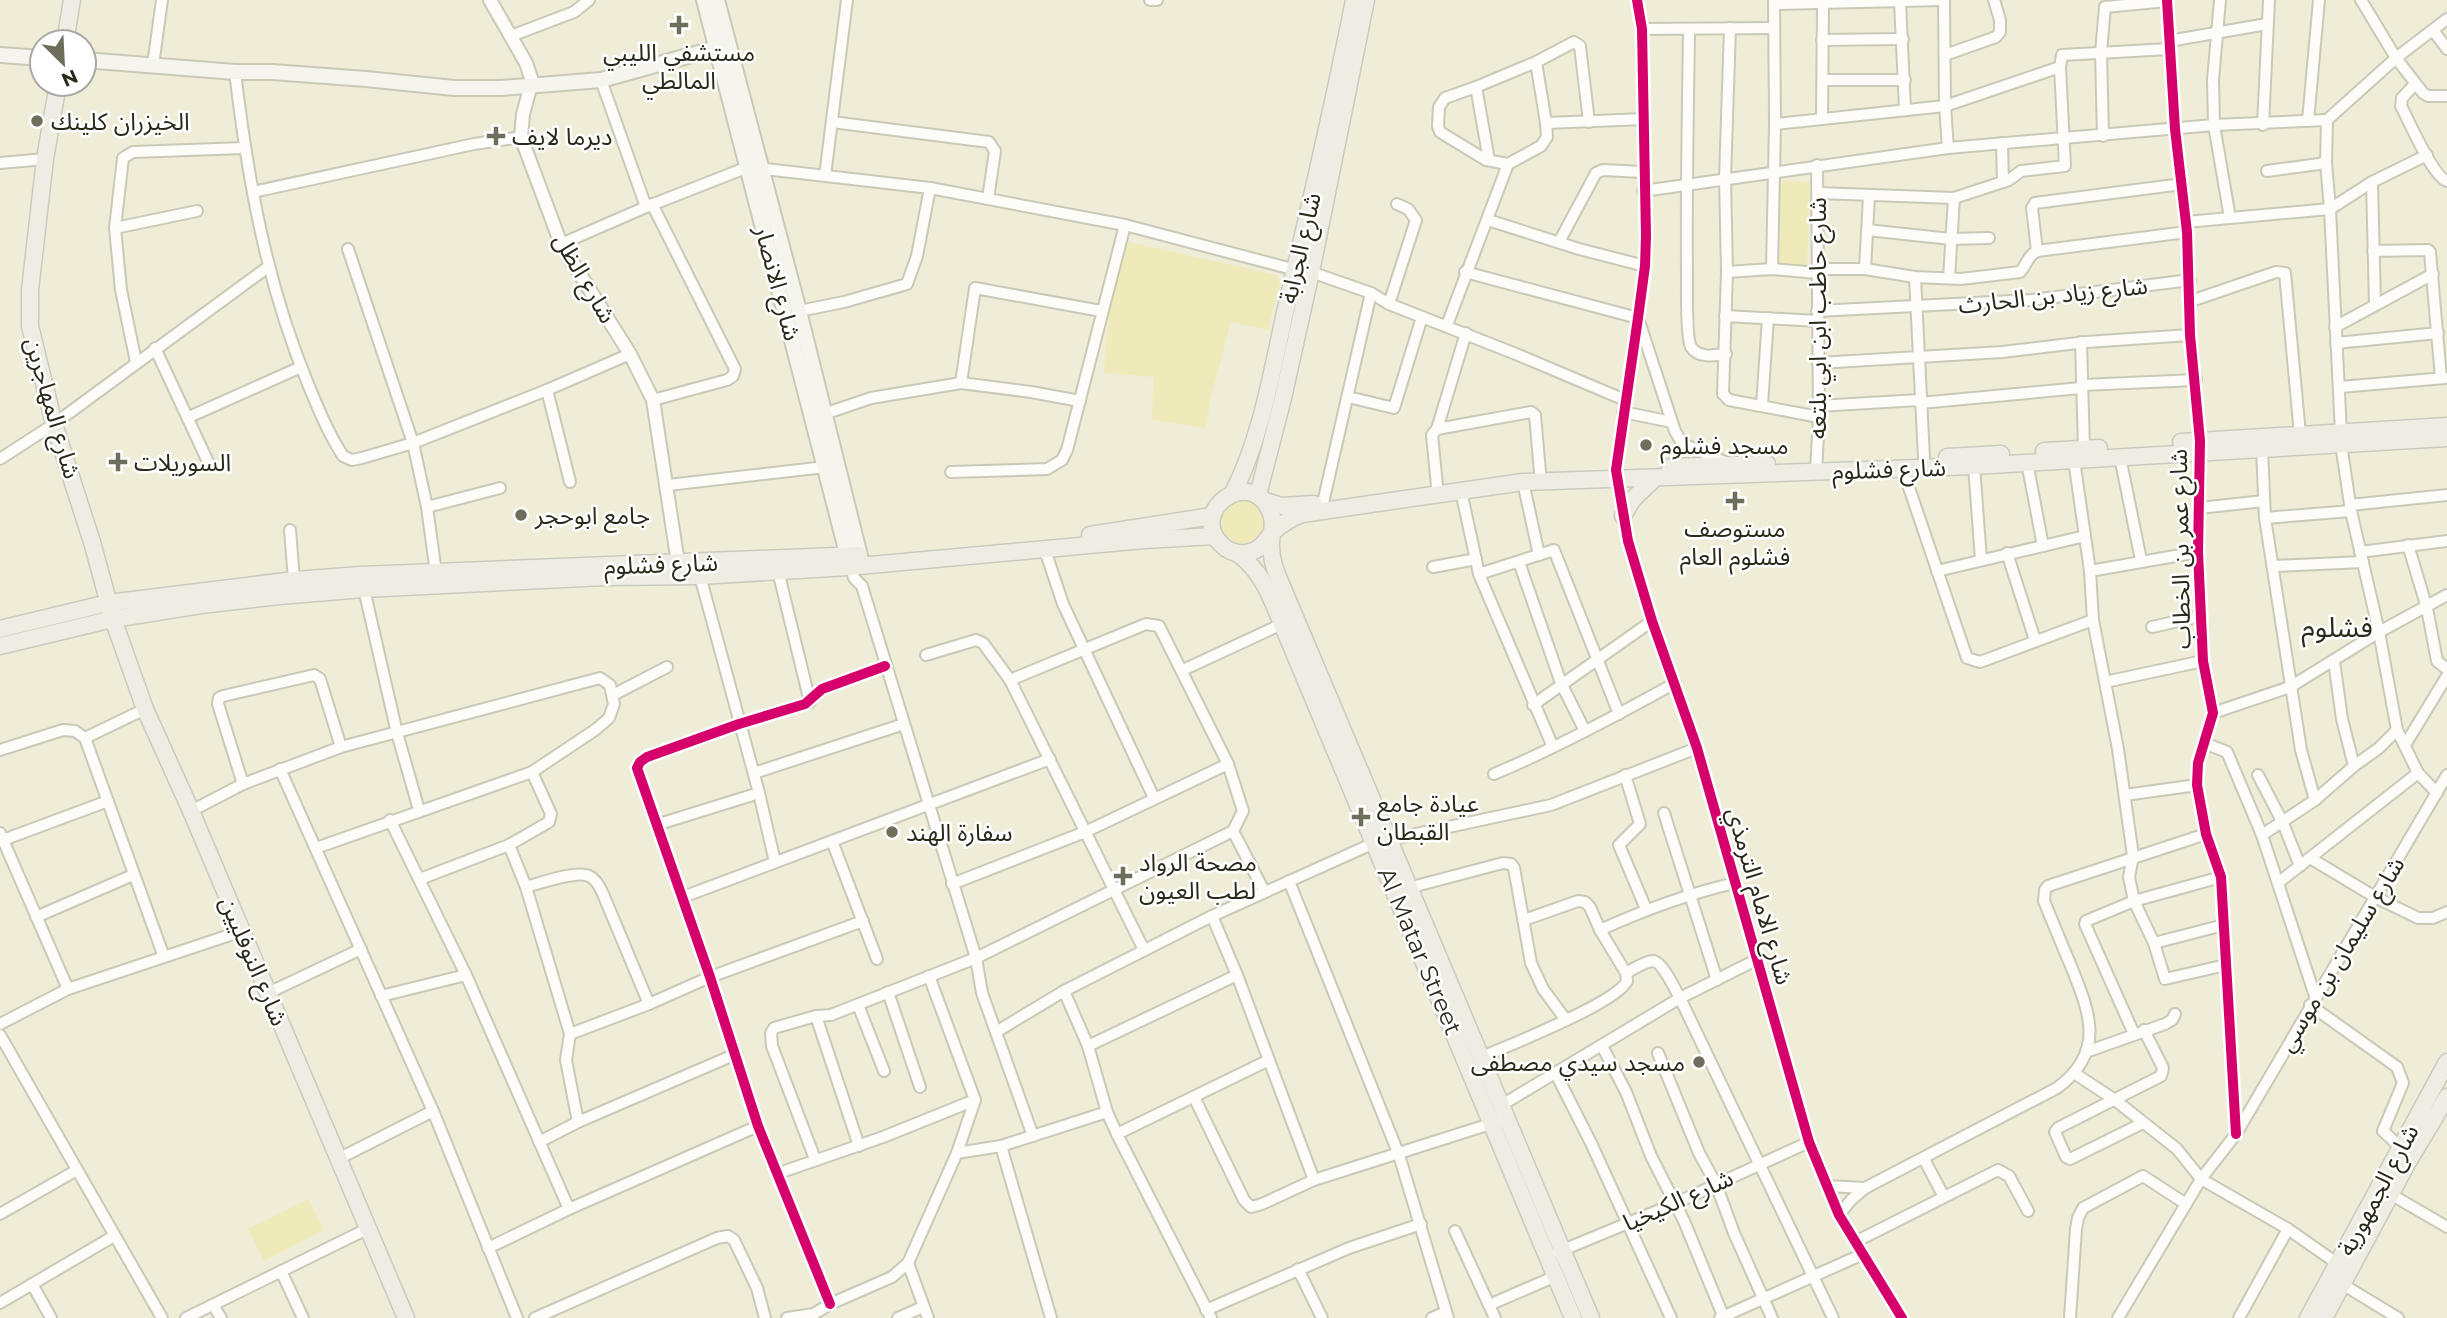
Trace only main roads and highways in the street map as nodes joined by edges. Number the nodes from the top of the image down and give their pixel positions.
1 (72, 0) edge
2 (704, 0) edge
3 (717, 0) edge
4 (1353, 0) edge
5 (1366, 0) edge
6 (67, 28) edge
7 (717, 48) junction
8 (0, 55) edge
9 (28, 57) edge
10 (98, 61) edge
11 (56, 98) edge
12 (1326, 162) junction
13 (754, 168) junction
14 (1303, 271) junction
15 (2447, 426) edge
16 (2341, 438) junction
17 (2447, 438) edge
18 (2200, 447) junction
19 (2079, 454) junction
20 (1816, 467) junction
21 (1616, 474) junction
22 (1654, 479) junction
23 (1233, 493) junction
24 (1261, 498) junction
25 (1328, 506) junction
26 (1212, 516) junction
27 (1623, 516) road end
28 (1272, 533) junction
29 (1215, 537) junction
30 (1237, 553) junction
31 (855, 561) junction
32 (202, 599) junction
33 (110, 611) junction
34 (0, 629) edge
35 (0, 646) edge
36 (1381, 842) junction
37 (2447, 1062) edge
38 (2446, 1103) edge
39 (1500, 1116) junction
40 (1554, 1254) junction
41 (406, 1318) edge
42 (1573, 1318) edge
43 (1591, 1318) edge
44 (2308, 1318) edge
45 (2324, 1318) edge

1 - 6 main road
2 - 7 main road, شارع الانصار
3 - 13 main road, شارع الانصار
4 - 12 main road, شارع الجرابة
5 - 12 main road, شارع الجرابة
7 - 10 main road
7 - 13 main road, شارع الانصار
8 - 9 main road
11 - 33 main road, شارع المهاجرين
12 - 14 main road, شارع الجرابة
13 - 31 main road, شارع الانصار
13 - 31 main road, شارع الانصار
14 - 23 main road, شارع الجرابة
14 - 24 main road, شارع الجرابة
15 - 16 main road, شارع فشلوم
16 - 17 main road, شارع فشلوم
16 - 18 main road, شارع فشلوم
16 - 18 main road, شارع فشلوم
18 - 19 main road, شارع فشلوم
18 - 19 main road, شارع فشلوم
19 - 20 main road, شارع فشلوم
19 - 20 main road, شارع فشلوم
20 - 21 main road, شارع فشلوم
20 - 22 main road, شارع فشلوم
21 - 22 main road, شارع فشلوم
21 - 25 main road, شارع فشلوم
21 - 25 main road, شارع فشلوم
22 - 27 main road
23 - 24 main road
23 - 26 main road
24 - 25 main road
24 - 28 main road
25 - 28 main road
26 - 29 main road
26 - 31 main road, شارع فشلوم
28 - 30 main road
28 - 36 main road
29 - 30 main road
29 - 31 main road, شارع فشلوم
30 - 36 main road, Al Matar Street
31 - 32 main road, شارع فشلوم
31 - 32 main road, شارع فشلوم
32 - 33 main road, شارع فشلوم
33 - 34 main road
33 - 35 main road
33 - 41 main road, شارع النوفليين
36 - 39 main road, Al Matar Street
36 - 39 main road
37 - 44 main road, شارع الجمهورية
38 - 45 main road, شارع الجمهورية
39 - 40 main road, Al Matar Street
40 - 42 main road, Al Matar Street
40 - 43 main road

